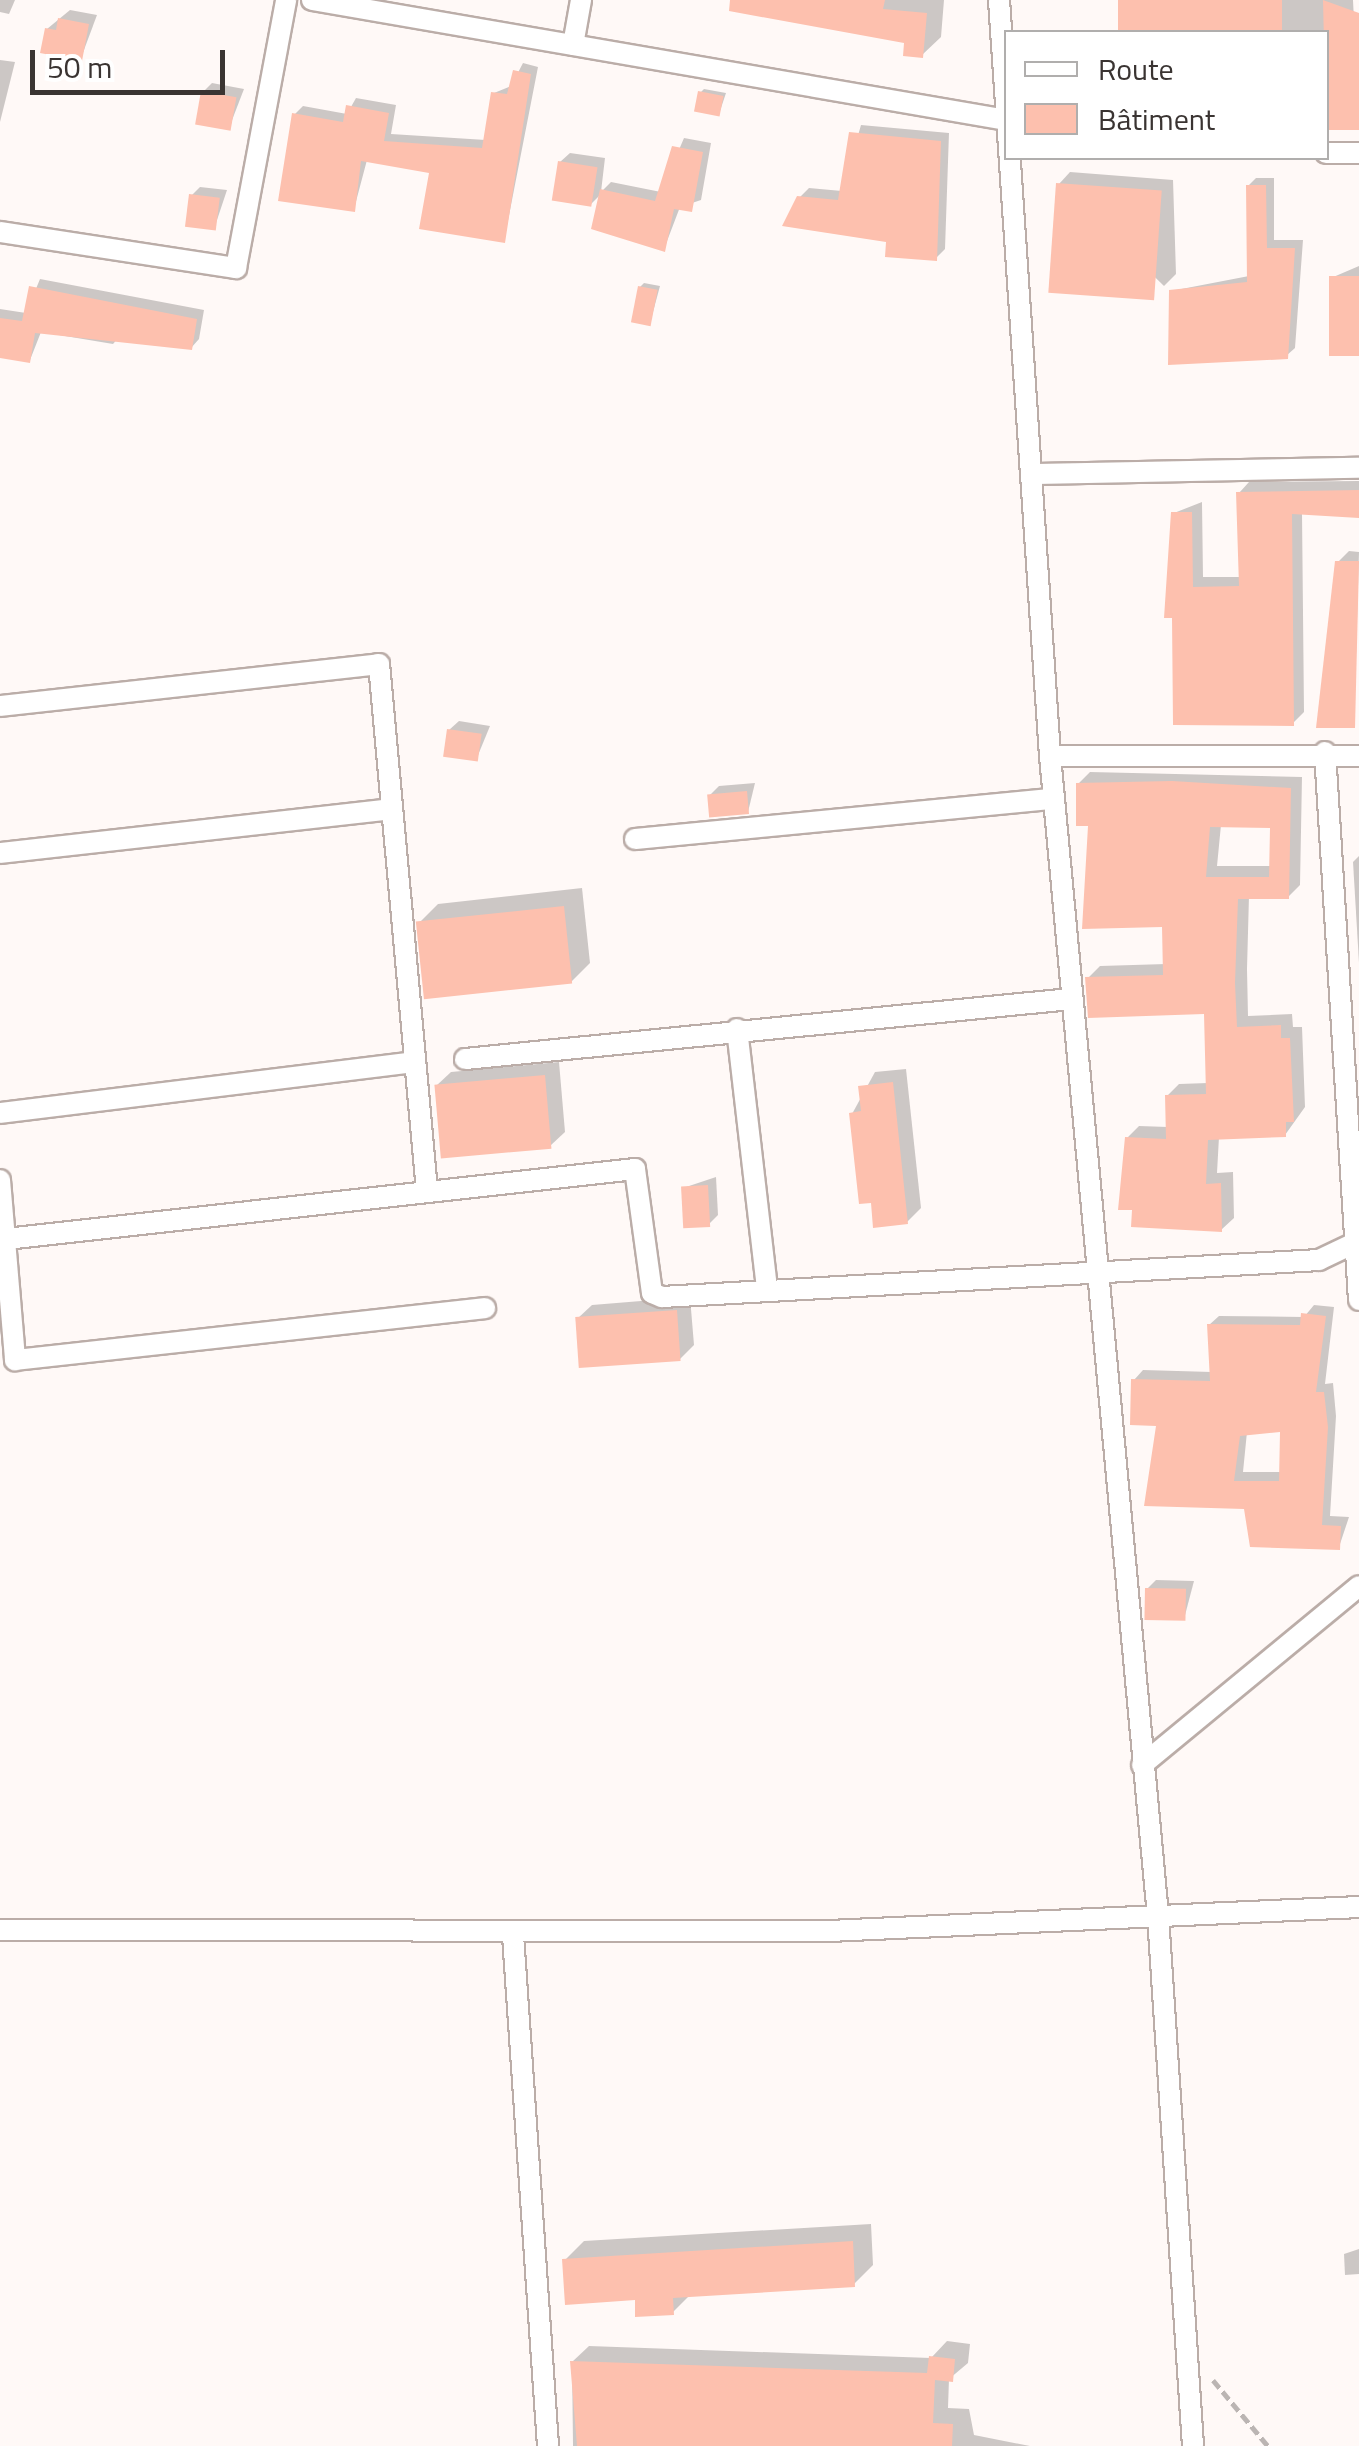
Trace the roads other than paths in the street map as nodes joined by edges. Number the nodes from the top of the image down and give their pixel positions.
1 (286, 0) edge
2 (312, 0) edge
3 (581, 0) edge
4 (999, 0) edge
5 (574, 45) junction
6 (1004, 119) edge
7 (1329, 153) edge
8 (1359, 153) edge
9 (1007, 160) edge
10 (0, 232) edge
11 (1359, 468) edge
12 (1033, 474) junction
13 (0, 706) edge
14 (1325, 752) junction
15 (1050, 756) junction
16 (1359, 756) edge
17 (1053, 799) junction
18 (392, 809) junction
19 (635, 839) dead end
20 (0, 853) edge
21 (1070, 999) junction
22 (736, 1030) junction
23 (465, 1059) dead end
24 (410, 1063) junction
25 (0, 1113) edge
26 (0, 1180) edge
27 (427, 1190) junction
28 (6, 1239) junction
29 (1356, 1244) edge
30 (1091, 1267) junction
31 (767, 1290) junction
32 (1359, 1300) edge
33 (485, 1308) dead end
34 (1359, 1586) edge
35 (1142, 1765) junction
36 (1359, 1907) edge
37 (1158, 1916) junction
38 (0, 1930) edge
39 (513, 1934) junction
40 (548, 2446) edge
41 (1193, 2446) edge

1 - 10 street
2 - 5 street
3 - 5 street
4 - 6 street
5 - 6 street
7 - 8 street
9 - 12 street
11 - 12 street
12 - 15 street
13 - 18 street
14 - 15 street
14 - 16 street
14 - 29 street
15 - 17 street
17 - 19 street
17 - 21 street
18 - 20 street
18 - 24 street
21 - 22 street
21 - 30 street
22 - 23 street
22 - 31 street
24 - 25 street
24 - 27 street
26 - 28 street
27 - 28 street
27 - 31 street
28 - 33 street
29 - 30 street
29 - 32 street
30 - 31 street
30 - 35 street
34 - 35 street
35 - 37 street
36 - 37 street
37 - 39 street
37 - 41 street
38 - 39 street
39 - 40 street

